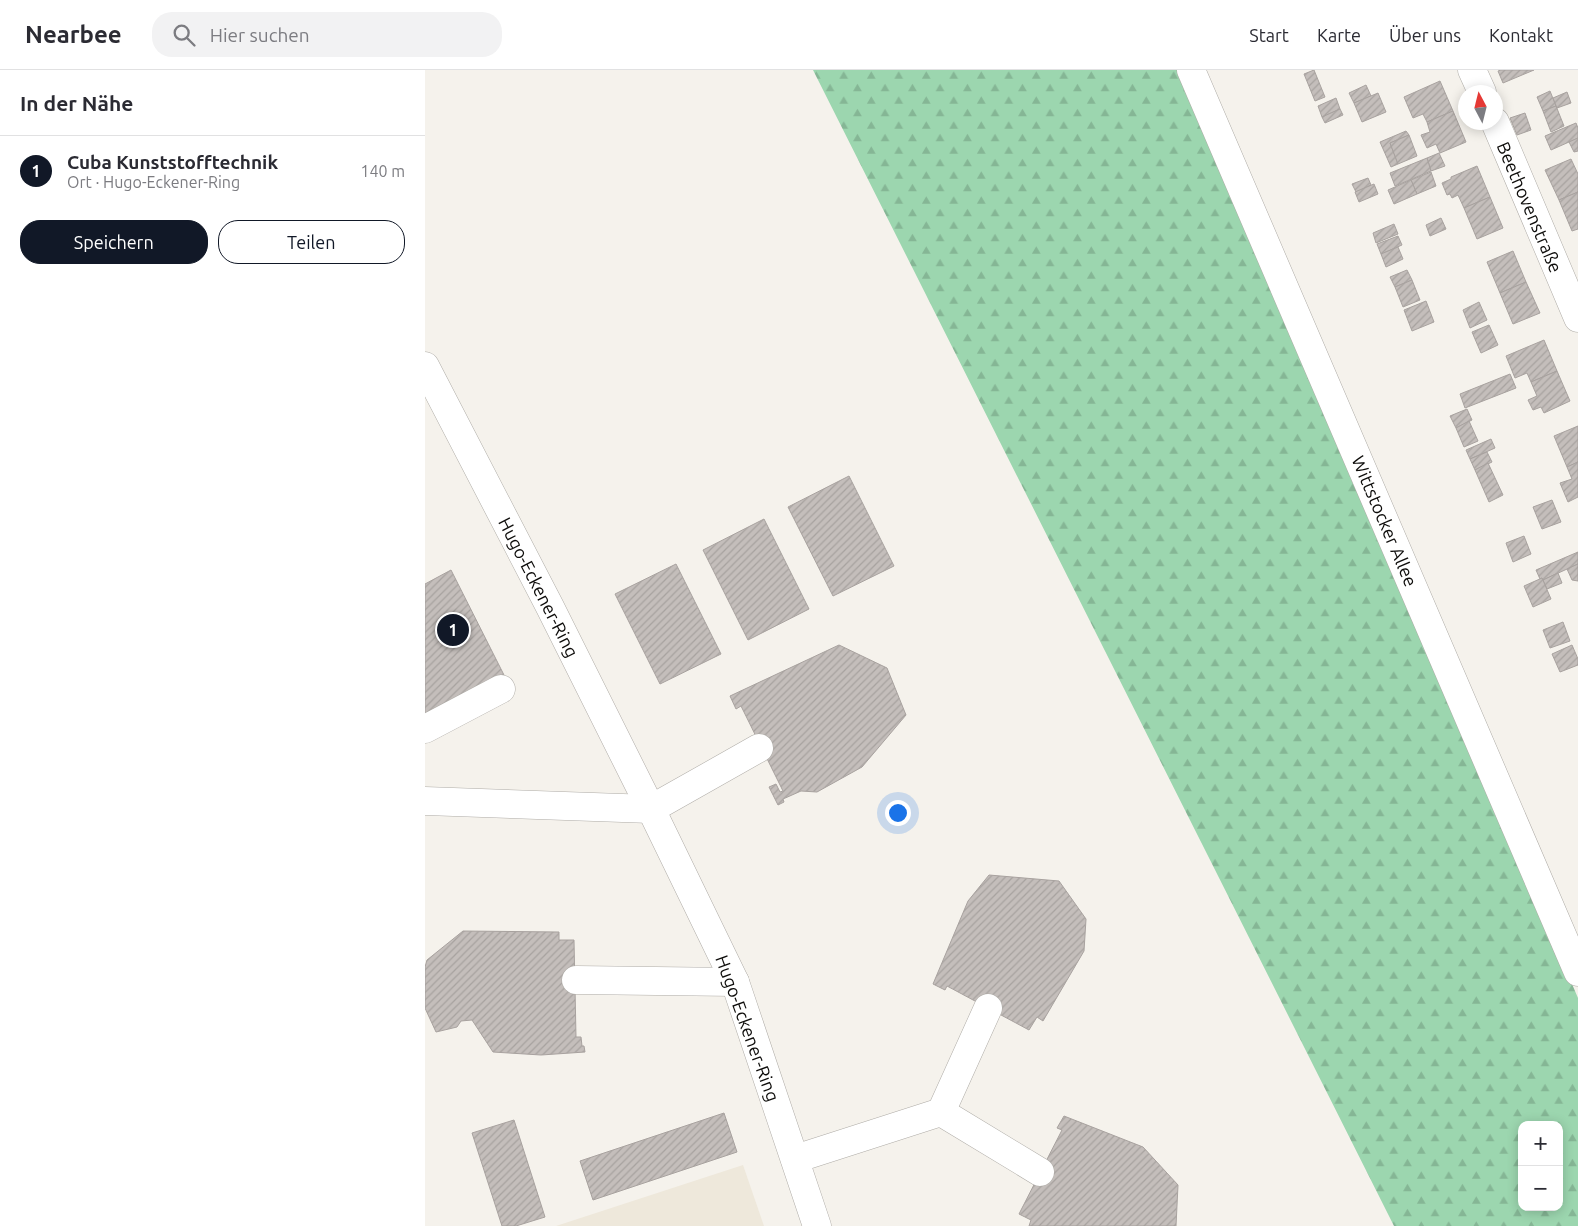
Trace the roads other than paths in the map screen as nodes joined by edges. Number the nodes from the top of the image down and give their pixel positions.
1 (1191, 70) edge
2 (1472, 70) edge
3 (1479, 85) edge
4 (1498, 130) edge
5 (1578, 318) edge
6 (425, 366) edge
7 (501, 689) dead end
8 (425, 729) edge
9 (759, 748) dead end
10 (425, 800) edge
11 (651, 808) junction
12 (1578, 972) edge
13 (576, 980) dead end
14 (735, 982) junction
15 (988, 1008) dead end
16 (941, 1112) junction
17 (795, 1159) junction
18 (1040, 1172) dead end
19 (817, 1226) edge

1 - 12 street, Wittstocker Allee
2 - 3 street
4 - 5 street, Beethovenstraße
6 - 11 street, Hugo-Eckener-Ring
7 - 8 street
9 - 11 street
10 - 11 street
11 - 14 street, Hugo-Eckener-Ring
13 - 14 street
14 - 17 street, Hugo-Eckener-Ring
15 - 16 street
16 - 17 street
16 - 18 street
17 - 19 street, Hugo-Eckener-Ring

